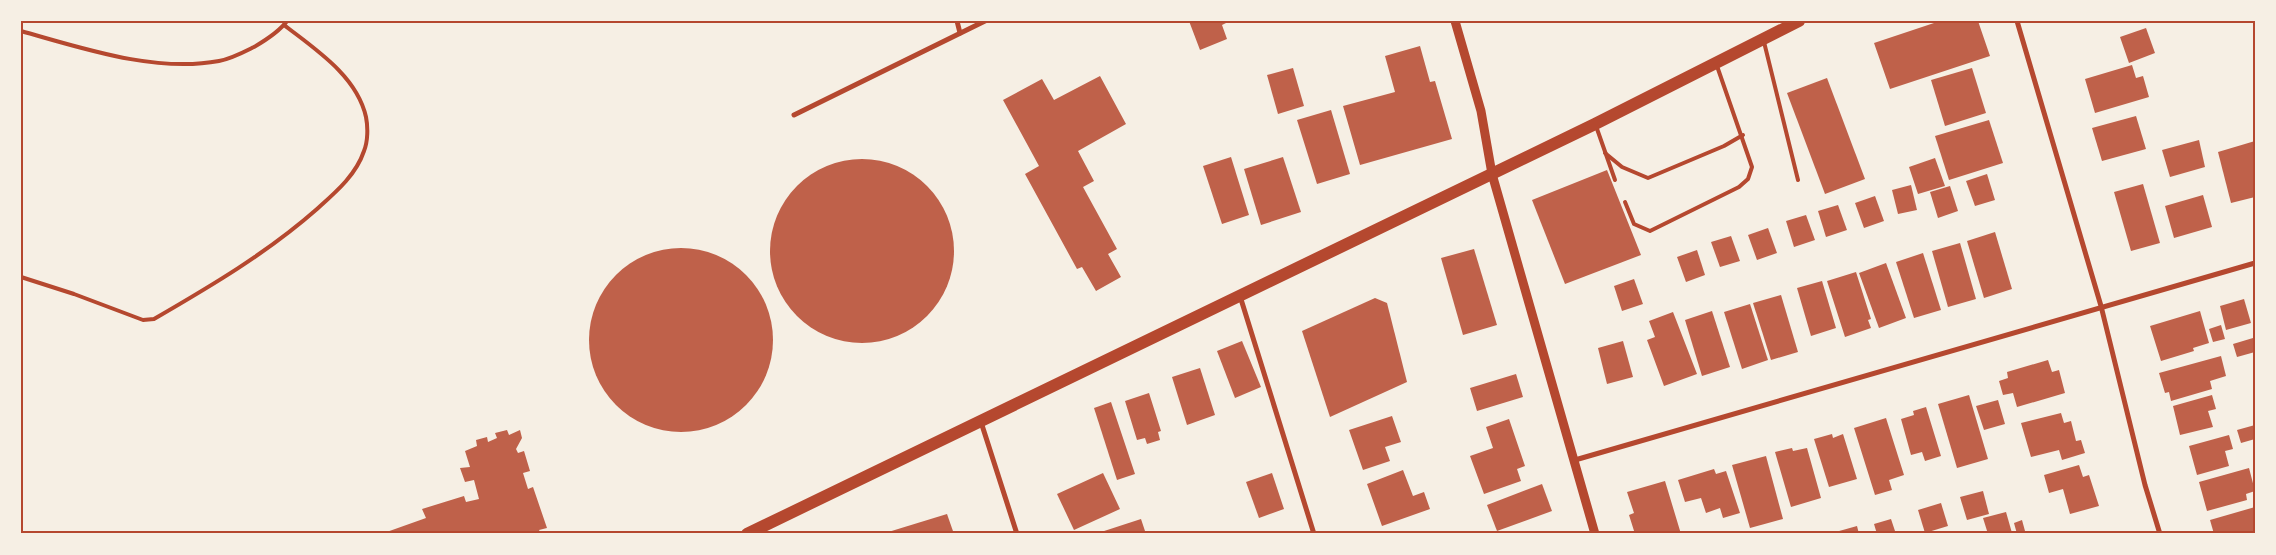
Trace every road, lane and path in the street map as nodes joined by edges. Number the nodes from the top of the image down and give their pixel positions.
1 (957, 21) edge
2 (985, 21) edge
3 (1455, 21) edge
4 (1799, 21) edge
5 (2017, 21) edge
6 (286, 23) edge
7 (21, 31) edge
8 (960, 33) junction
9 (1764, 40) junction
10 (1716, 64) junction
11 (794, 115) dead end
12 (1595, 124) junction
13 (1742, 135) junction
14 (1605, 153) junction
15 (1492, 174) junction
16 (1615, 180) dead end
17 (1798, 180) dead end
18 (1625, 202) dead end
19 (2255, 263) edge
20 (21, 278) edge
21 (1240, 295) junction
22 (2101, 306) junction
23 (980, 420) junction
24 (1575, 460) junction
25 (747, 534) edge
26 (1017, 534) edge
27 (1314, 534) edge
28 (1595, 534) edge
29 (2160, 534) edge

1 - 8 street
2 - 8 street
3 - 15 street
4 - 9 main road
5 - 22 street
6 - 7 lane
6 - 20 lane
8 - 11 street
9 - 10 main road
9 - 17 lane
10 - 12 main road
10 - 13 lane
12 - 14 lane
12 - 15 main road
13 - 14 lane
13 - 18 lane
14 - 16 lane
15 - 21 main road
15 - 24 street
19 - 22 street
21 - 23 main road
21 - 27 street
22 - 24 street
22 - 29 street
23 - 25 main road
23 - 26 street
24 - 28 street

